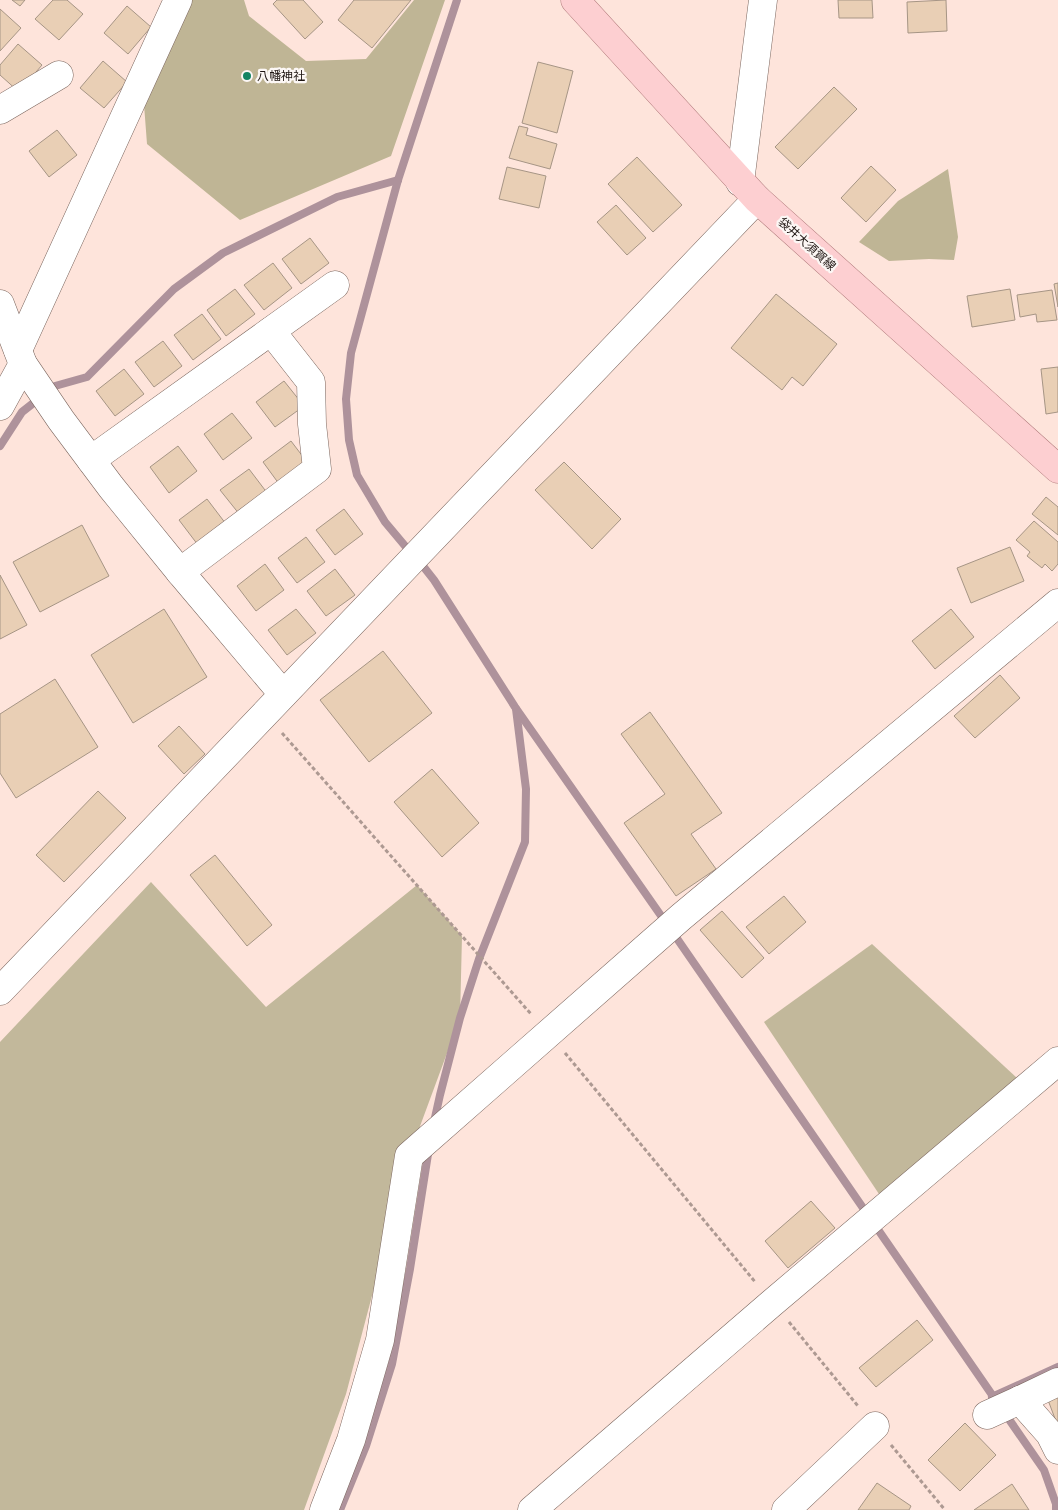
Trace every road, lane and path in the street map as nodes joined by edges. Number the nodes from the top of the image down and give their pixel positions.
1 (178, 0) edge
2 (574, 0) edge
3 (763, 0) edge
4 (59, 75) dead end
5 (0, 110) edge
6 (749, 190) junction
7 (335, 285) dead end
8 (0, 304) edge
9 (271, 331) junction
10 (21, 357) junction
11 (0, 406) edge
12 (91, 460) junction
13 (1058, 469) edge
14 (180, 572) junction
15 (1058, 603) edge
16 (274, 703) junction
17 (0, 990) edge
18 (548, 1033) junction
19 (1058, 1061) edge
20 (772, 1302) junction
21 (1058, 1382) edge
22 (1020, 1400) junction
23 (987, 1415) dead end
24 (875, 1426) junction
25 (1058, 1450) edge
26 (324, 1510) edge
27 (532, 1510) edge
28 (786, 1510) edge
29 (945, 1510) edge

1 - 10 street
2 - 6 main road, 袋井大須賀線
3 - 6 street
4 - 5 street
6 - 13 main road, 袋井大須賀線
6 - 16 street
7 - 9 street
8 - 10 street
9 - 12 street
9 - 14 street
10 - 11 street
10 - 12 street
12 - 14 street
14 - 16 street
15 - 18 street
16 - 17 street
16 - 18 path
18 - 20 path
18 - 26 street
19 - 20 street
20 - 24 path
20 - 27 street
21 - 22 street
22 - 23 street
22 - 25 street
24 - 28 street
24 - 29 path

